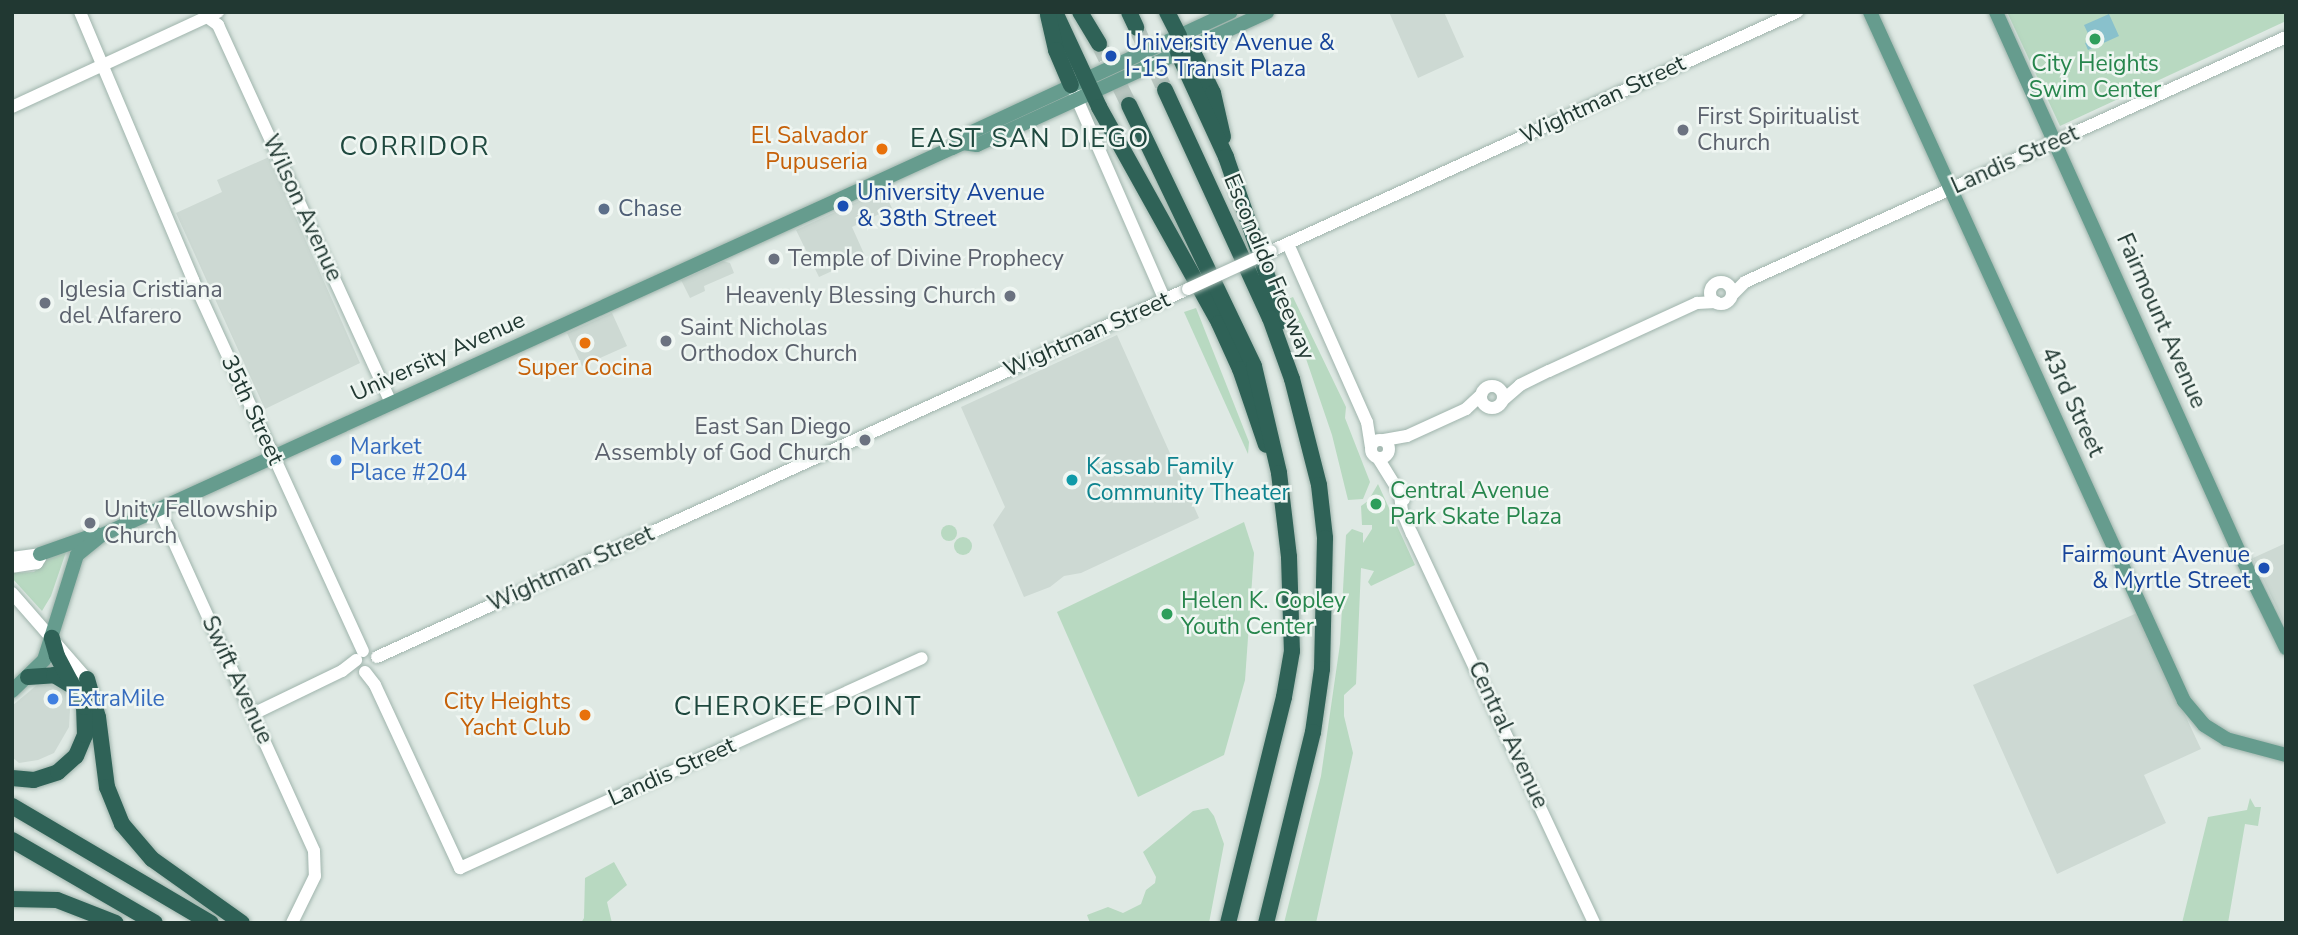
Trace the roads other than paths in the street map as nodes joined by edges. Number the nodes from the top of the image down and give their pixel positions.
1 (80, 12) edge
2 (1047, 12) edge
3 (1055, 12) edge
4 (1082, 12) edge
5 (1167, 12) edge
6 (1231, 12) edge
7 (1267, 12) edge
8 (1797, 12) edge
9 (1870, 12) edge
10 (1996, 12) edge
11 (213, 15) edge
12 (1250, 16) edge
13 (1179, 36) junction
14 (2286, 37) edge
15 (1099, 44) tunnel mouth
16 (1184, 51) junction
17 (101, 66) junction
18 (1090, 85) junction
19 (1165, 90) tunnel mouth
20 (1074, 92) junction
21 (1129, 105) tunnel mouth
22 (12, 107) edge
23 (2055, 142) junction
24 (1950, 189) junction
25 (1288, 244) junction
26 (1730, 289) junction
27 (1713, 296) junction
28 (1165, 300) junction
29 (1292, 379) junction
30 (1500, 394) junction
31 (1483, 401) junction
32 (391, 403) junction
33 (1382, 448) junction
34 (274, 457) junction
35 (1279, 473) junction
36 (159, 509) junction
37 (102, 535) junction
38 (40, 554) junction
39 (12, 558) edge
40 (12, 567) edge
41 (12, 593) edge
42 (52, 638) junction
43 (2286, 648) edge
44 (922, 658) dead end
45 (366, 663) junction
46 (28, 677) junction
47 (81, 683) junction
48 (12, 691) edge
49 (253, 714) junction
50 (2286, 755) edge
51 (12, 778) edge
52 (12, 806) edge
53 (12, 840) edge
54 (460, 868) joint
55 (12, 899) edge
56 (116, 923) edge
57 (155, 923) edge
58 (211, 923) edge
59 (242, 923) edge
60 (292, 923) edge
61 (1228, 923) edge
62 (1266, 923) edge
63 (1594, 923) edge

1 - 17 street, 35th Street
2 - 20 highway
3 - 18 highway
4 - 15 highway
5 - 13 highway
6 - 13 main road, University Avenue
7 - 12 main road, University Avenue
8 - 25 street, Wightman Street
9 - 24 main road, 43rd Street
10 - 23 main road, Fairmount Avenue
11 - 17 street
11 - 32 street, Wilson Avenue
12 - 16 main road, University Avenue
13 - 16 main road
13 - 18 main road, University Avenue
14 - 23 street, Landis Street
16 - 18 main road, University Avenue
16 - 29 highway
17 - 22 street
17 - 34 street, 35th Street
18 - 20 main road, University Avenue
18 - 35 highway
19 - 29 highway, Escondido Freeway
20 - 28 street
20 - 32 main road, University Avenue
21 - 35 highway
23 - 24 street, Landis Street
23 - 43 main road, Fairmount Avenue
24 - 26 street, Landis Street
24 - 50 main road, 43rd Street
25 - 28 street, Wightman Street, bridge
25 - 33 street
26 - 27 street
26 - 27 street
27 - 30 street
28 - 45 street, Wightman Street
29 - 62 highway, Escondido Freeway
30 - 31 street
30 - 31 street
31 - 33 street
32 - 34 main road, University Avenue
33 - 63 street, Central Avenue
34 - 36 main road, University Avenue
34 - 45 street, 35th Street
35 - 61 highway
36 - 37 main road, University Avenue
36 - 49 street, Swift Avenue
37 - 38 main road
37 - 42 main road, University Avenue
38 - 39 street
38 - 40 street
41 - 42 street
42 - 46 main road, University Avenue
42 - 47 highway
44 - 54 street, Landis Street
45 - 49 street, Wightman Street
45 - 54 street, 35th Street
46 - 47 highway
46 - 48 main road, University Avenue
47 - 51 highway
47 - 59 highway
49 - 60 street, Swift Avenue
52 - 58 highway
53 - 57 highway
55 - 56 highway

